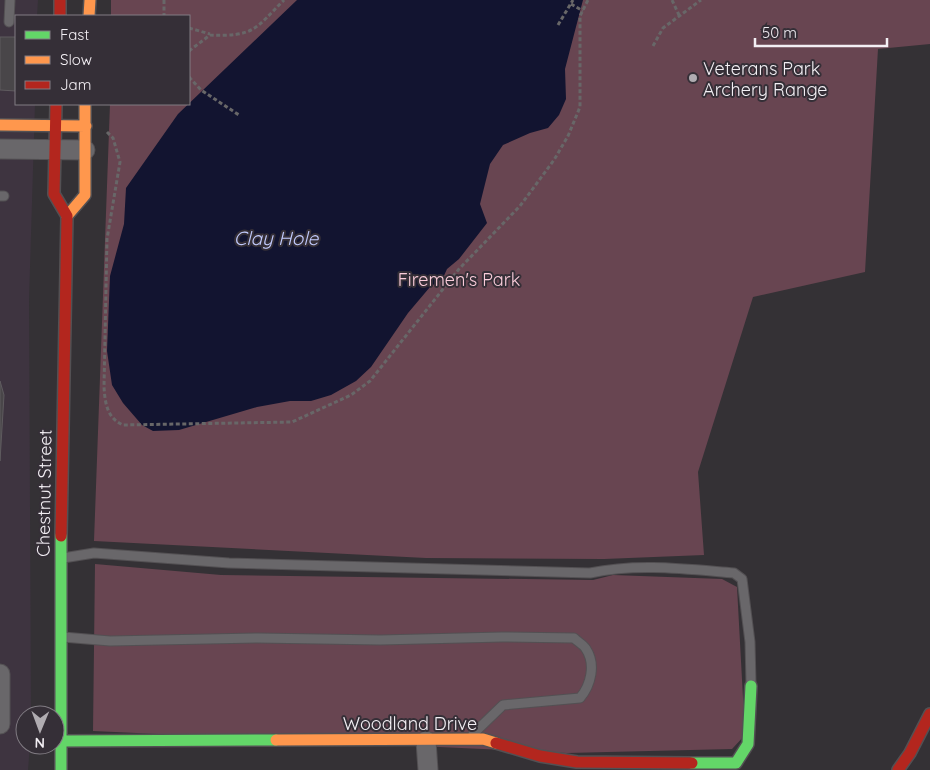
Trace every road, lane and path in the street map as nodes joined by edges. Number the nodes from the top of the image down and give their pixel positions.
1 (10, 0) edge
2 (60, 0) edge
3 (90, 0) edge
4 (164, 0) edge
5 (284, 0) edge
6 (588, 0) edge
7 (672, 0) edge
8 (701, 0) edge
9 (572, 2) edge
10 (164, 8) junction
11 (583, 11) junction
12 (60, 15) edge
13 (89, 15) edge
14 (164, 15) edge
15 (168, 15) edge
16 (679, 15) junction
17 (9, 22) dead end
18 (558, 25) dead end
19 (190, 28) edge
20 (210, 35) junction
21 (653, 46) dead end
22 (190, 50) edge
23 (190, 78) edge
24 (56, 105) edge
25 (86, 105) edge
26 (238, 115) dead end
27 (101, 124) dead end
28 (0, 125) edge
29 (54, 125) junction
30 (86, 126) junction
31 (0, 149) edge
32 (55, 149) junction
33 (85, 150) junction
34 (67, 216) junction
35 (61, 558) junction
36 (60, 637) junction
37 (0, 674) edge
38 (751, 686) joint
39 (61, 705) edge
40 (930, 714) edge
41 (0, 724) edge
42 (466, 740) junction
43 (65, 741) edge
44 (426, 741) junction
45 (61, 755) edge
46 (61, 770) edge
47 (428, 770) edge
48 (898, 770) edge

1 - 17 lane
2 - 12 street
3 - 13 street
4 - 10 path
5 - 20 path
6 - 11 path
7 - 16 path
8 - 16 path
9 - 11 path
9 - 18 path
10 - 14 path
10 - 15 path
11 - 27 path
16 - 21 path
19 - 20 path
20 - 22 path
23 - 26 path
24 - 29 street
25 - 30 street
28 - 29 street
29 - 30 street
29 - 32 street
30 - 33 street
31 - 32 street
32 - 33 street
32 - 34 street
33 - 34 street
34 - 35 street, Chestnut Street
35 - 36 street, Chestnut Street
35 - 38 lane
36 - 39 street, Chestnut Street
36 - 42 lane
37 - 41 street
38 - 42 street, Woodland Drive
40 - 48 street
42 - 44 street, Woodland Drive
43 - 44 street, Woodland Drive
44 - 47 street
45 - 46 street, Chestnut Street

